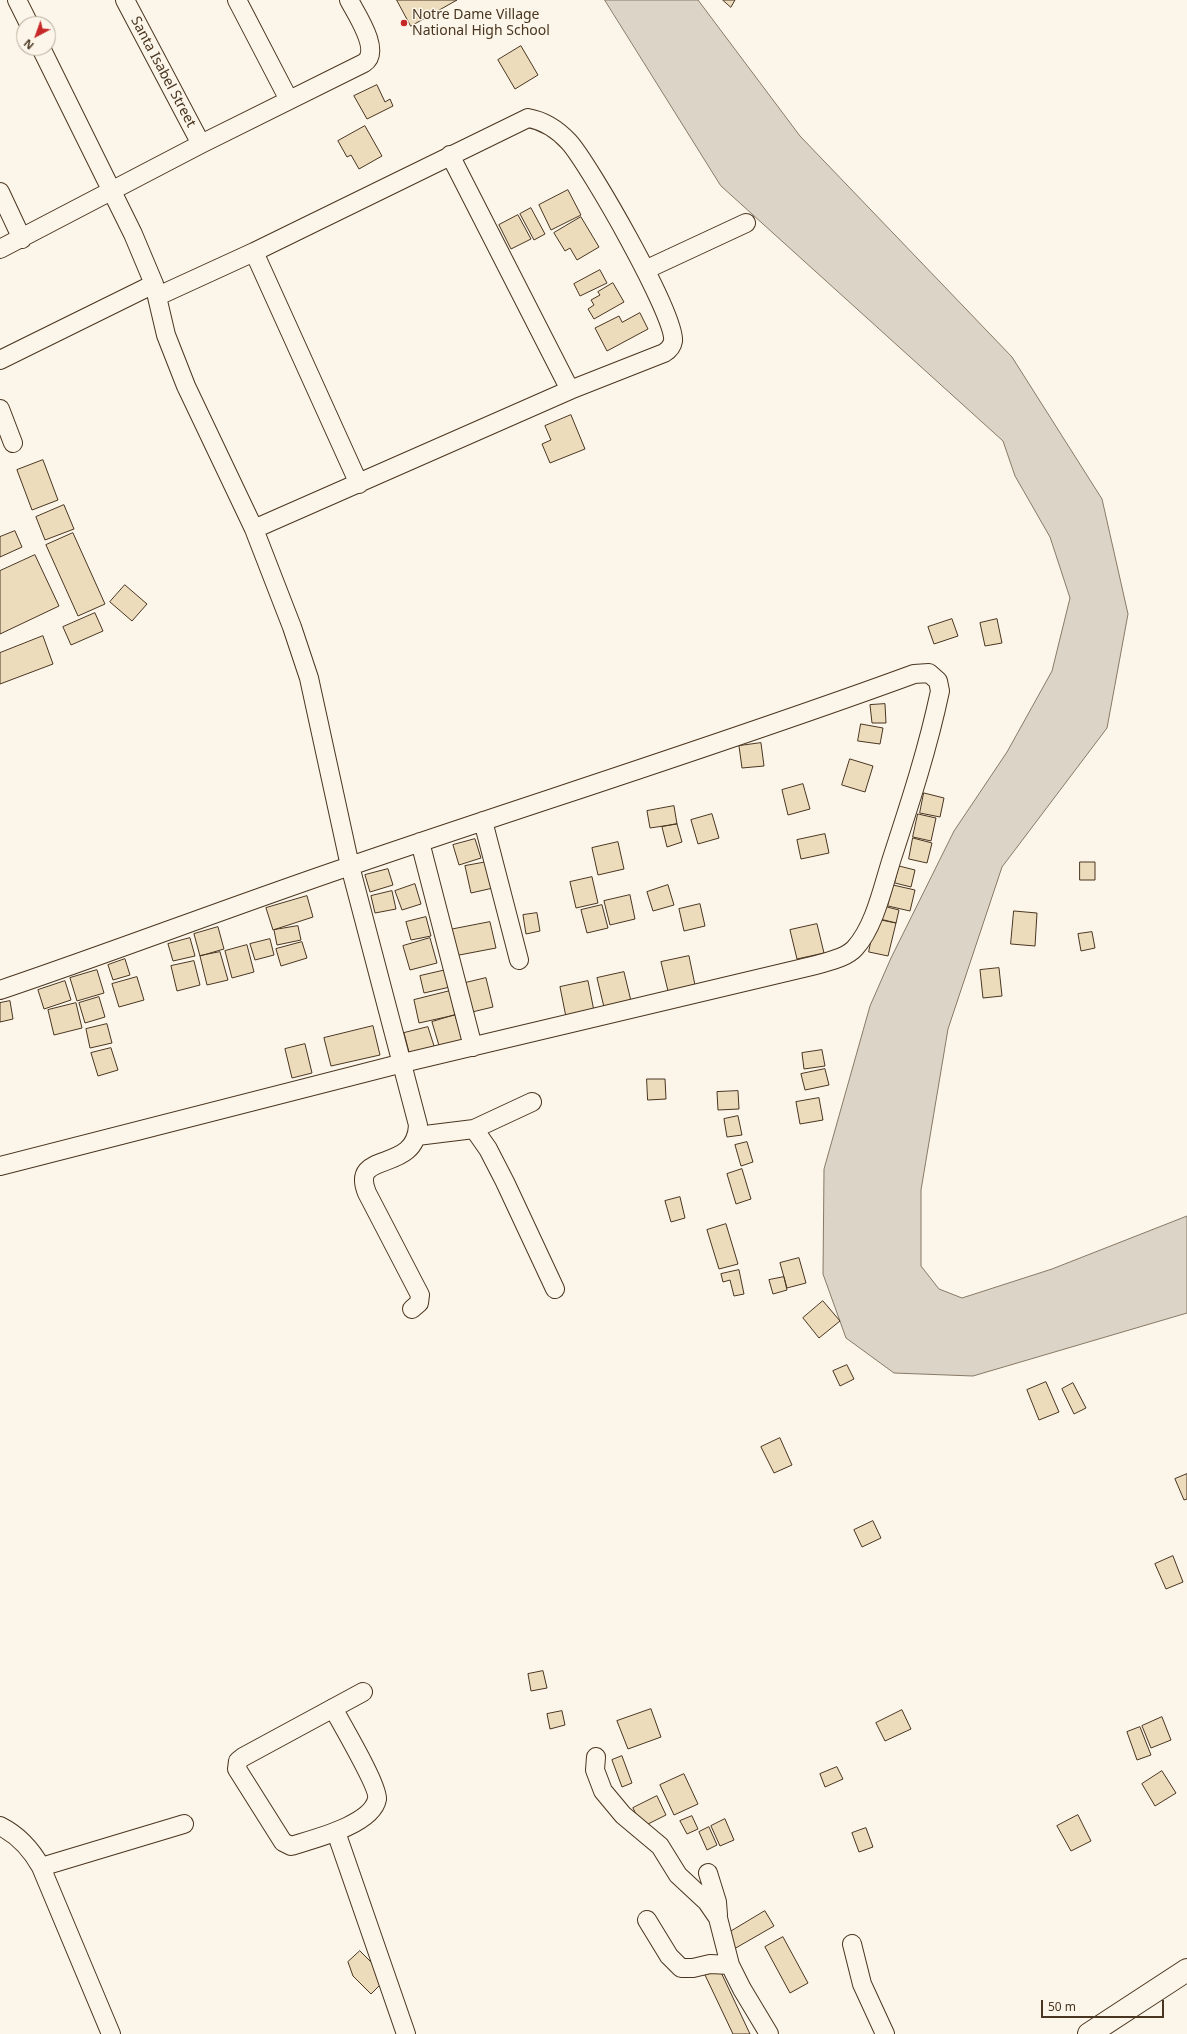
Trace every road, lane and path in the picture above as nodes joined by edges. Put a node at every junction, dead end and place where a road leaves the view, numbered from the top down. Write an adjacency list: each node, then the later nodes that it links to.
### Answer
1 (17, 0): 5 (street)
2 (125, 0): 8 (street, Santa Isabel Street)
3 (237, 0): 7 (street)
4 (349, 0): 7 (street)
5 (25, 16)
6 (45, 56): 10 (street)
7 (289, 100): 8 (street)
8 (201, 144): 10 (street)
9 (450, 155): 15 (street); 16 (street); 19 (street)
10 (112, 190): 13 (street); 17 (street)
11 (0, 192): 13 (street)
12 (746, 223): 16 (street)
13 (22, 239): 14 (street)
14 (0, 249)
15 (254, 252): 17 (street); 22 (street)
16 (645, 270): 19 (street)
17 (156, 290): 18 (street); 23 (street)
18 (0, 360)
19 (570, 390): 22 (street)
20 (0, 410): 21 (street)
21 (13, 443)
22 (359, 484): 23 (street)
23 (254, 529): 26 (street)
24 (484, 821): 25 (street); 27 (street); 29 (street)
25 (420, 842): 26 (street); 29 (street)
26 (350, 866): 28 (street); 30 (street)
27 (519, 960)
28 (0, 990)
29 (473, 1047): 30 (street)
30 (402, 1064): 33 (street); 34 (street)
31 (532, 1102): 32 (street)
32 (474, 1129): 33 (street); 35 (street)
33 (417, 1136): 36 (street)
34 (0, 1166)
35 (555, 1289)
36 (412, 1309)
37 (363, 1692): 38 (street)
38 (333, 1708): 42 (street); 42 (street)
39 (596, 1757): 45 (street)
40 (184, 1824): 43 (street)
41 (0, 1826): 43 (street)
42 (336, 1832): 51 (street)
43 (41, 1867): 50 (street)
44 (708, 1873): 45 (street)
45 (718, 1918): 48 (street)
46 (647, 1920): 48 (street)
47 (852, 1944): 53 (street)
48 (730, 1965): 52 (street)
49 (1187, 1970): 54 (main road)
50 (111, 2034)
51 (406, 2034)
52 (769, 2034)
53 (885, 2034)
54 (1089, 2034)

